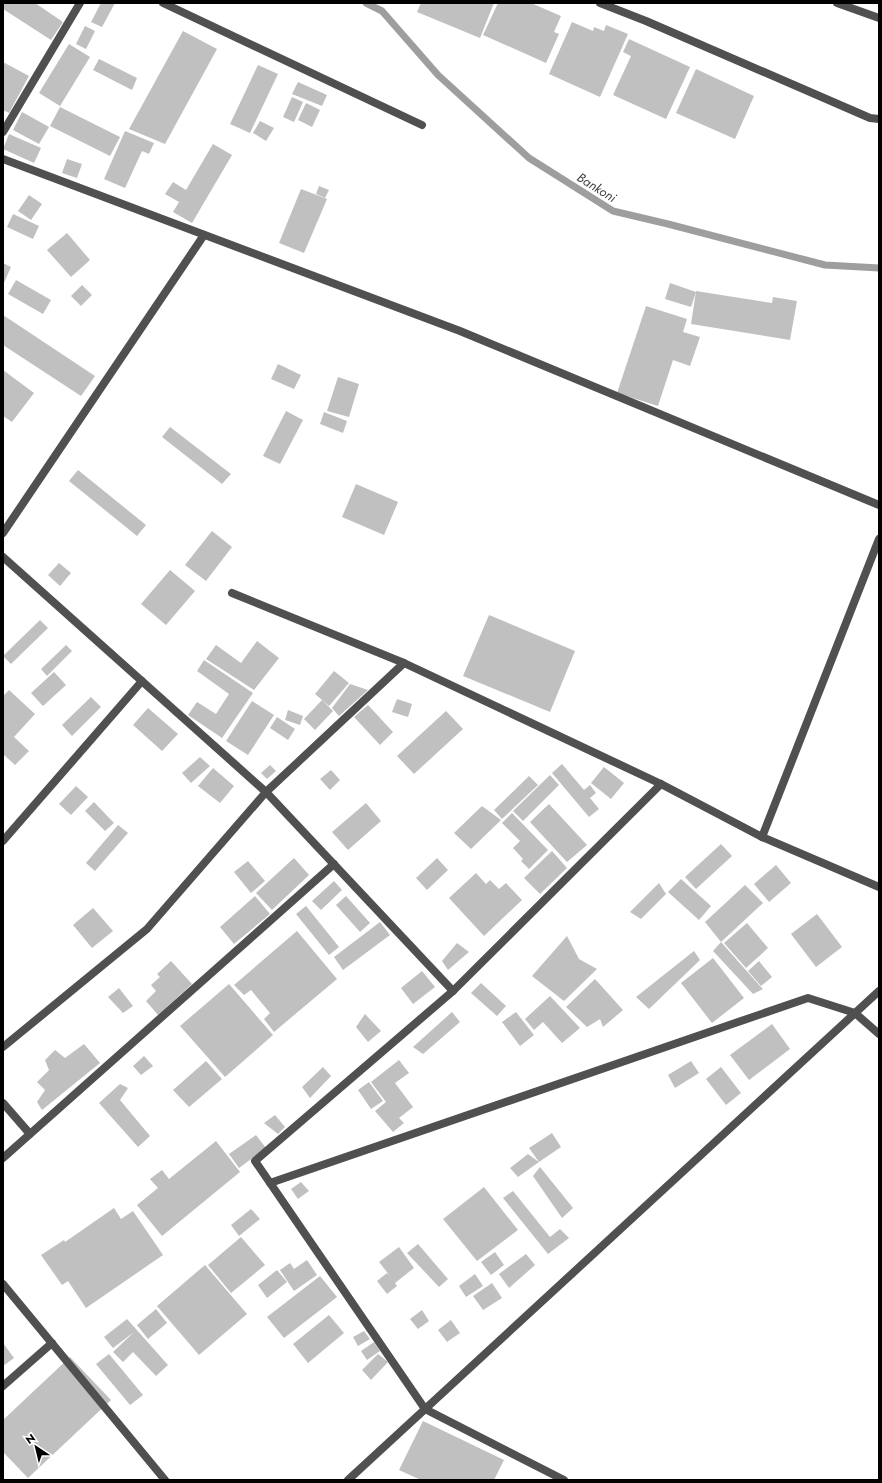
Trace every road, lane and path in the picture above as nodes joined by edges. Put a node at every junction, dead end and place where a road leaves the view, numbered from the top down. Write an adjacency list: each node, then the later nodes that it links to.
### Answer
1 (80, 3): 8 (street)
2 (163, 3): 7 (street)
3 (600, 3): 6 (street)
4 (837, 3): 5 (street)
5 (879, 18)
6 (879, 119)
7 (422, 125)
8 (3, 132)
9 (3, 159): 10 (street)
10 (204, 235): 11 (street); 12 (street)
11 (879, 505)
12 (3, 533)
13 (879, 538): 20 (street)
14 (3, 557): 17 (street)
15 (232, 593): 16 (street)
16 (404, 663): 18 (street); 19 (street)
17 (142, 681): 19 (street); 21 (street)
18 (661, 784): 20 (street); 24 (street)
19 (266, 792): 22 (street); 28 (street)
20 (762, 837): 23 (street)
21 (3, 841)
22 (334, 864): 24 (street); 30 (street)
23 (879, 887)
24 (453, 991): 32 (street)
25 (879, 991): 26 (street)
26 (855, 1014): 27 (street); 32 (street); 36 (street)
27 (879, 1034)
28 (3, 1048)
29 (3, 1103): 30 (street)
30 (30, 1134): 31 (street)
31 (3, 1158)
32 (270, 1183): 36 (street)
33 (3, 1284): 34 (street)
34 (52, 1343): 35 (street); 37 (street)
35 (3, 1386)
36 (425, 1409): 38 (street); 39 (street)
37 (165, 1480)
38 (348, 1480)
39 (564, 1480)

